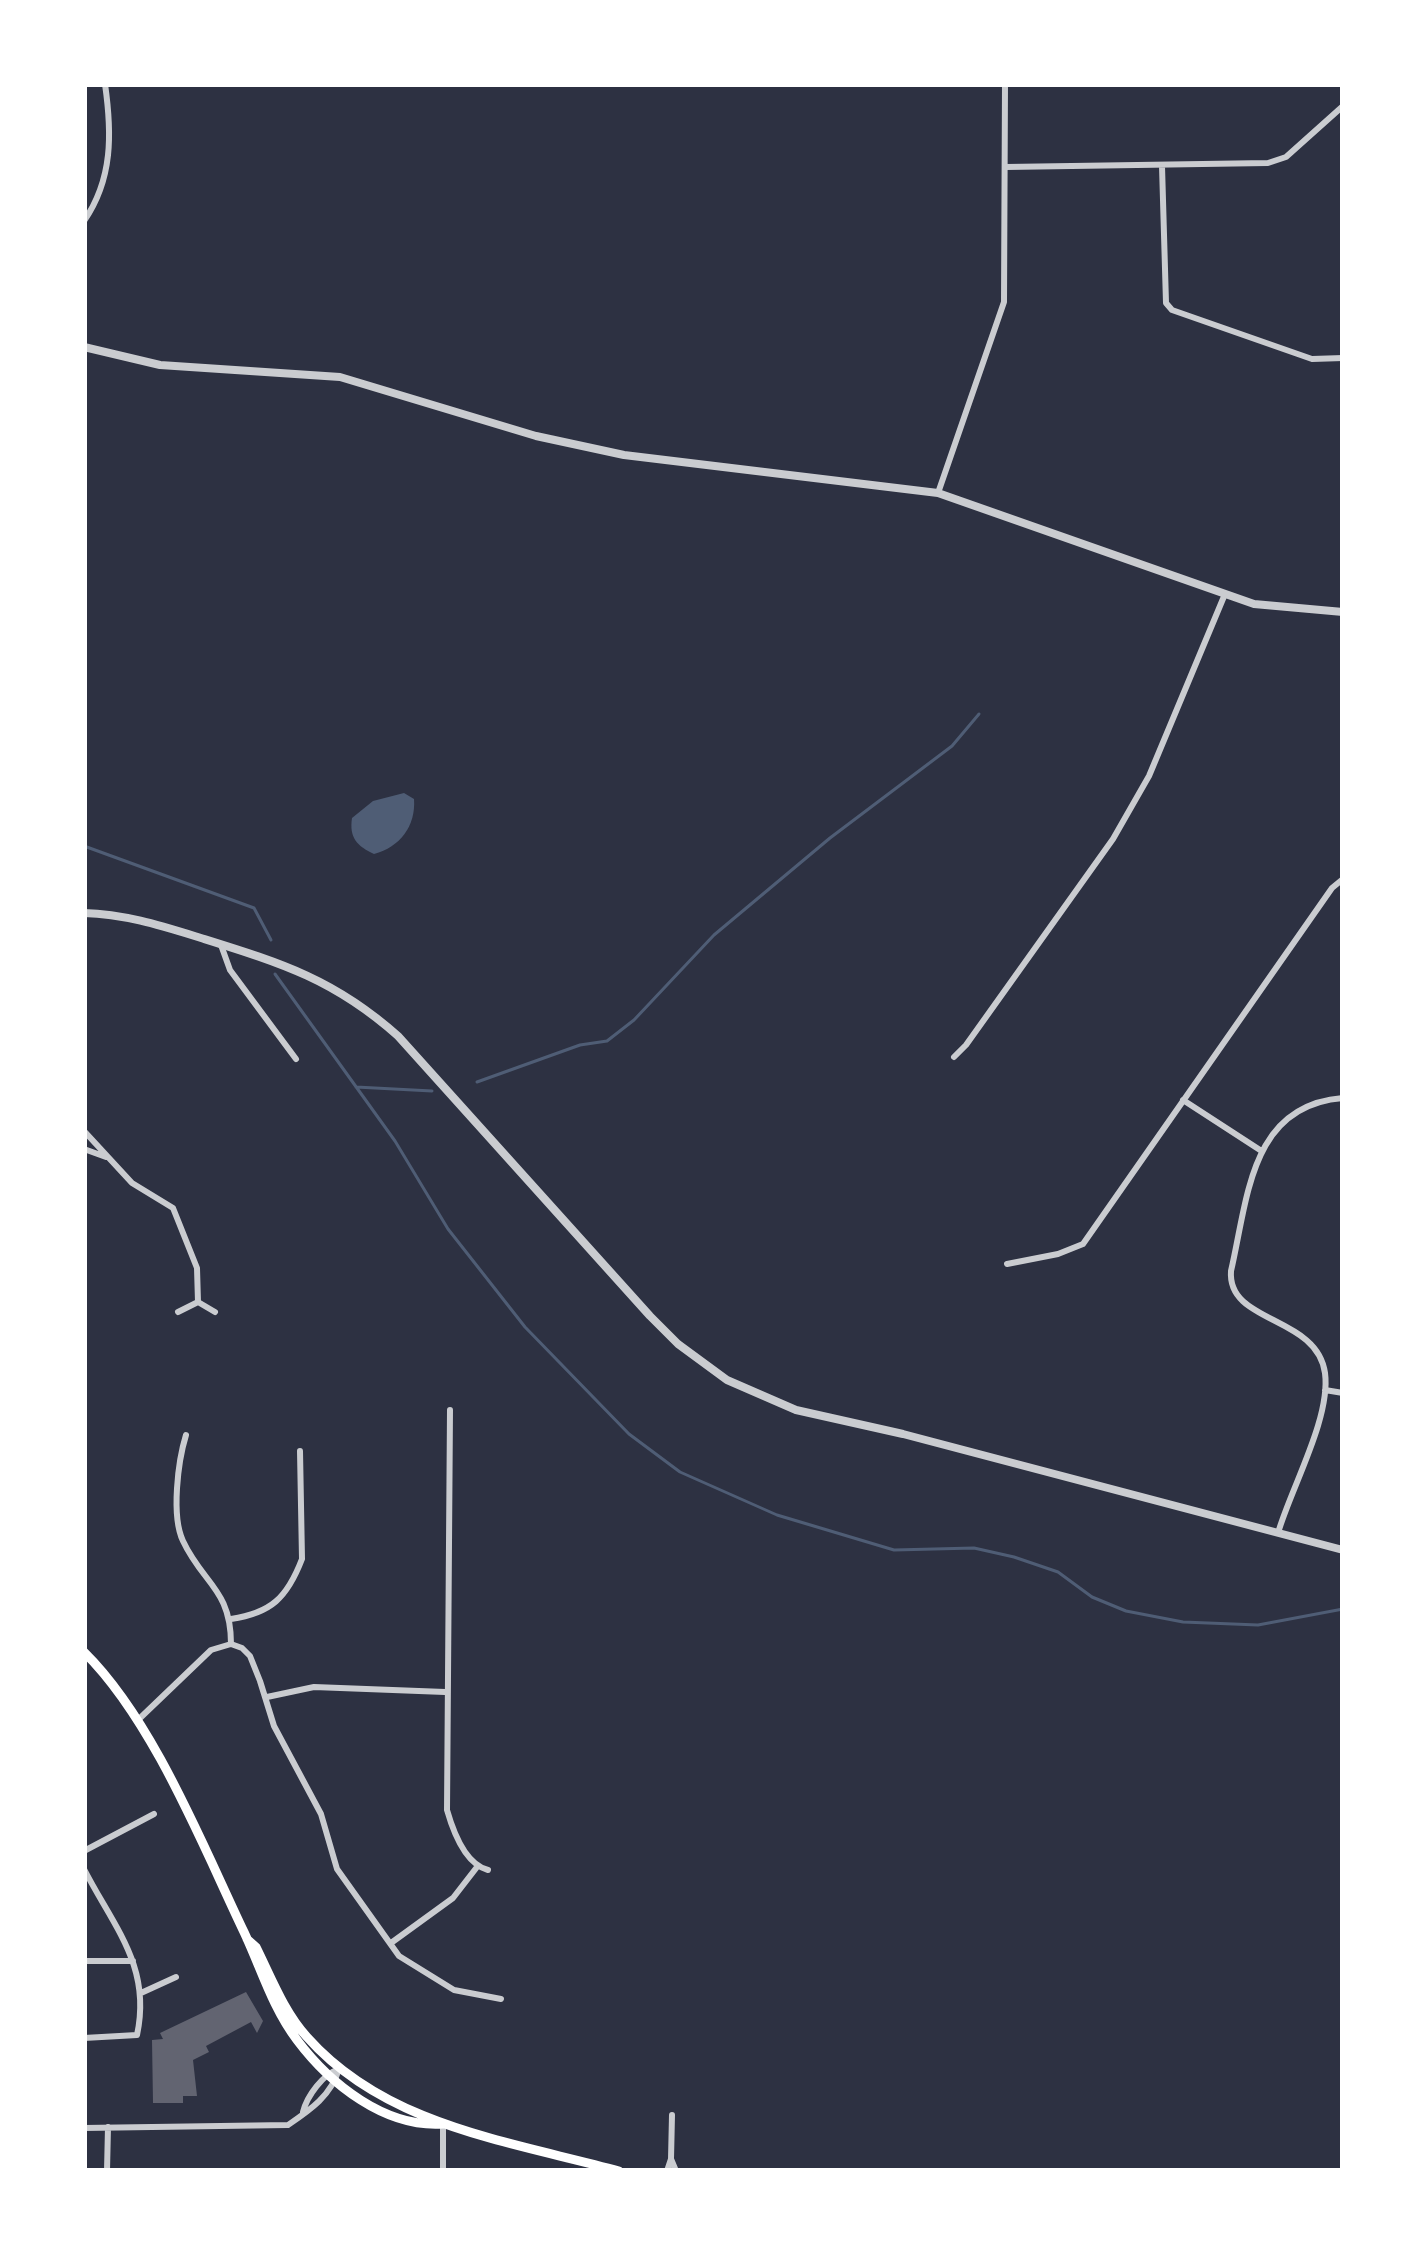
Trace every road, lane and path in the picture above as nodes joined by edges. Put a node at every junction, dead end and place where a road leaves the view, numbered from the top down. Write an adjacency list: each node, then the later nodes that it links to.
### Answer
1 (105, 84): 6 (street)
2 (1005, 84): 5 (street)
3 (1343, 106): 4 (street)
4 (1162, 166): 5 (street); 8 (street)
5 (1006, 167): 9 (street)
6 (84, 221)
7 (84, 347): 9 (street)
8 (1343, 358)
9 (938, 494): 10 (street)
10 (1225, 594): 11 (street); 15 (street)
11 (1343, 612)
12 (1343, 879): 18 (street)
13 (84, 913): 14 (street)
14 (221, 945): 16 (street); 32 (street)
15 (954, 1057)
16 (296, 1059)
17 (1343, 1098): 21 (street)
18 (1183, 1100): 21 (street); 23 (street)
19 (84, 1132): 22 (street)
20 (84, 1149): 22 (street)
21 (1262, 1150): 27 (street)
22 (109, 1158): 24 (street)
23 (1006, 1264)
24 (198, 1302): 25 (street); 26 (street)
25 (178, 1312)
26 (215, 1312)
27 (1325, 1390): 28 (street); 32 (street)
28 (1343, 1393)
29 (450, 1410): 37 (street)
30 (186, 1436): 34 (street)
31 (300, 1450): 34 (street)
32 (1278, 1533): 33 (street)
33 (1343, 1550)
34 (231, 1619): 35 (street)
35 (231, 1644): 38 (street); 39 (street)
36 (84, 1652): 39 (main road)
37 (445, 1692): 38 (street); 42 (street)
38 (267, 1696): 45 (street)
39 (138, 1720): 52 (main road)
40 (154, 1814): 41 (street)
41 (84, 1851)
42 (477, 1867): 44 (street); 45 (street)
43 (84, 1869): 46 (street)
44 (488, 1870)
45 (391, 1943): 50 (street)
46 (133, 1960): 47 (street); 49 (street)
47 (84, 1961)
48 (176, 1977): 49 (street)
49 (141, 1993): 51 (street)
50 (501, 1999)
51 (84, 2038)
52 (334, 2074): 54 (main road); 55 (street)
53 (672, 2115): 57 (street)
54 (443, 2124): 58 (main road); 60 (street)
55 (107, 2127): 56 (street); 59 (street)
56 (84, 2128)
57 (670, 2159): 62 (street); 63 (street)
58 (574, 2165): 61 (main road)
59 (107, 2171)
60 (443, 2171)
61 (619, 2171)
62 (667, 2171)
63 (676, 2171)

